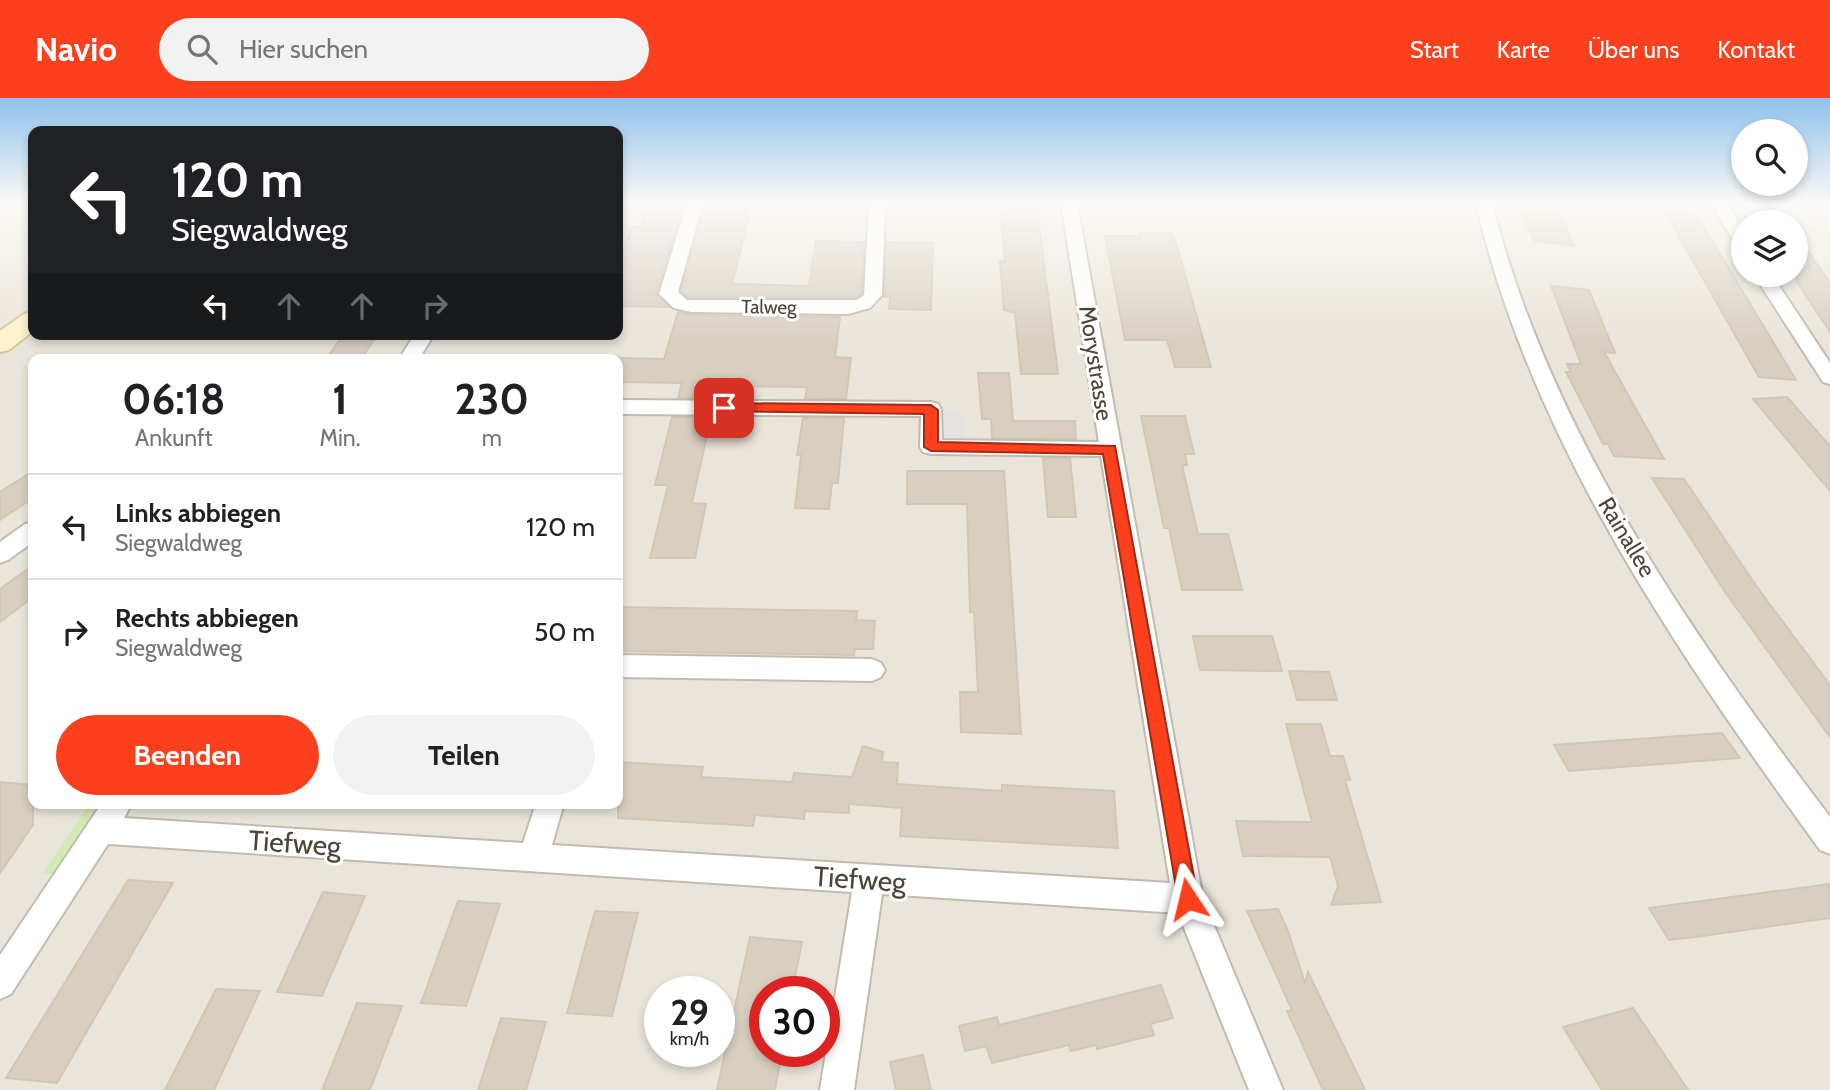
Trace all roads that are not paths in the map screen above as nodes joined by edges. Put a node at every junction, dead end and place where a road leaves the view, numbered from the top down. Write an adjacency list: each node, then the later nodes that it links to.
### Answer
1 (681, 249): 2 (street, Talweg)
2 (875, 249)
3 (1077, 249): 10 (street, Morystrasse)
4 (1495, 249): 18 (street, Rainallee)
5 (1771, 287): 8 (street)
6 (28, 323): 7 (street)
7 (0, 344)
8 (1830, 379)
9 (623, 407): 10 (street)
10 (1110, 449): 21 (street, Morystrasse)
11 (28, 534): 12 (street)
12 (0, 554)
13 (623, 666): 14 (street)
14 (872, 670)
15 (114, 809): 17 (street)
16 (548, 809): 19 (street)
17 (100, 830): 19 (street, Tiefweg); 22 (street)
18 (1830, 840)
19 (533, 858): 20 (street, Tiefweg)
20 (869, 880): 21 (street, Tiefweg); 23 (street)
21 (1188, 899): 24 (street, Morystrasse)
22 (0, 984)
23 (837, 1090)
24 (1266, 1090)

